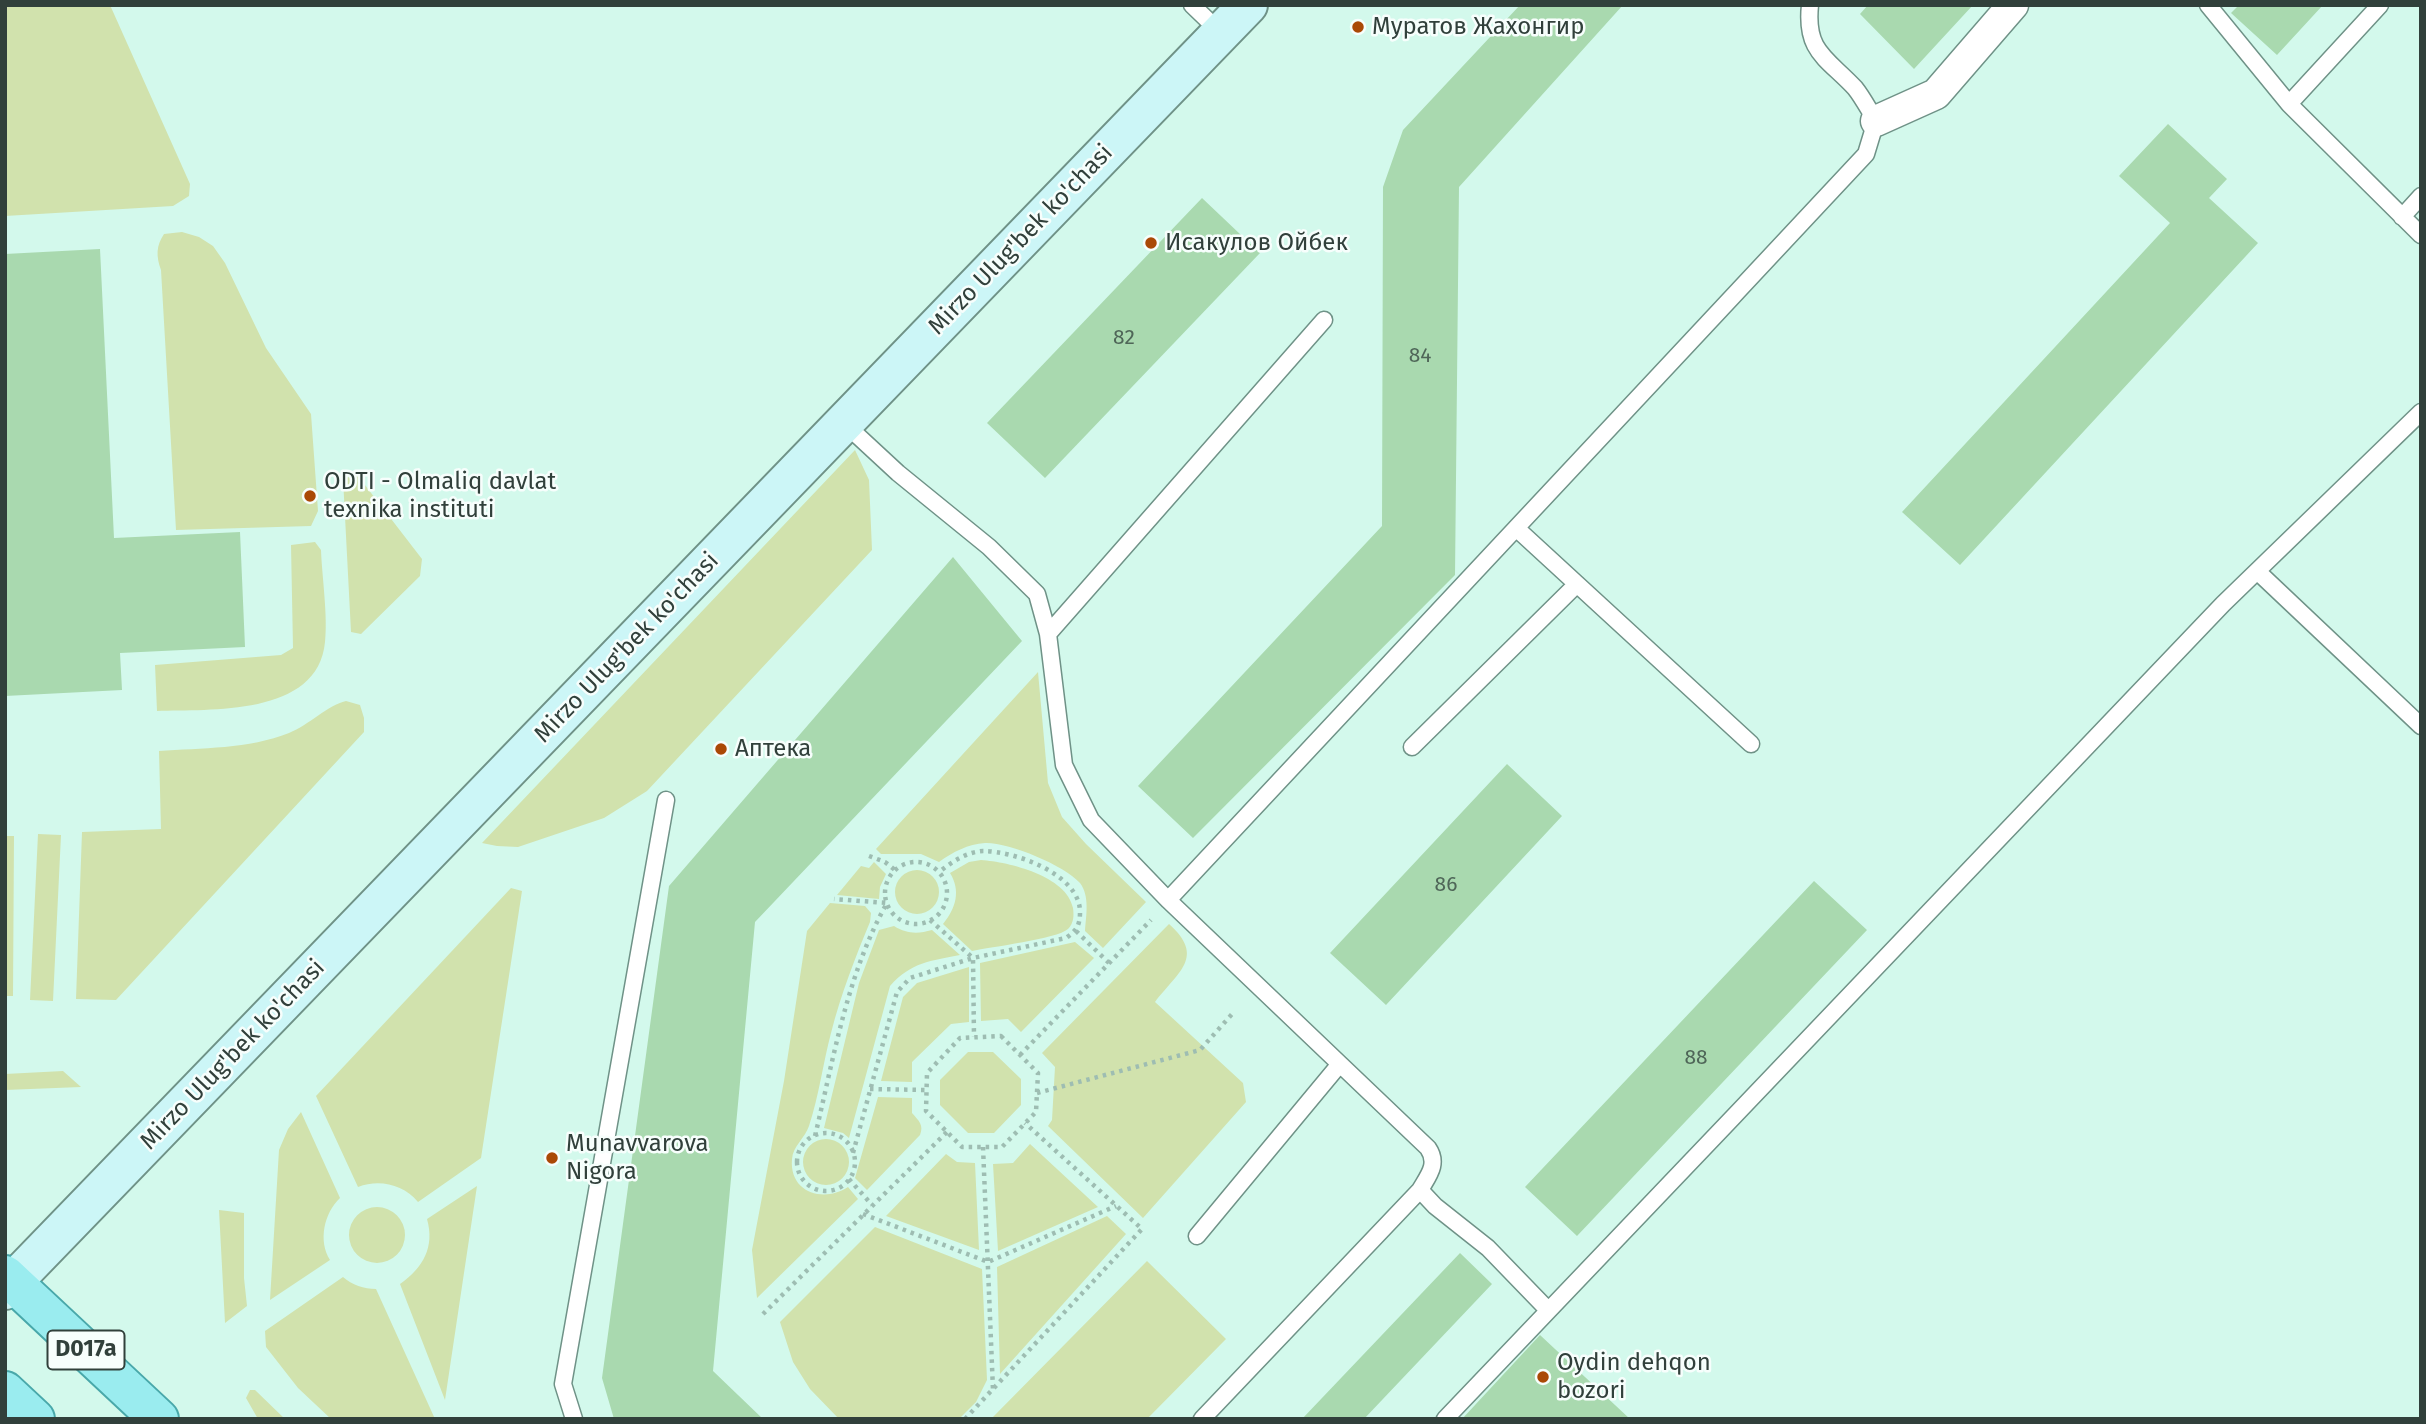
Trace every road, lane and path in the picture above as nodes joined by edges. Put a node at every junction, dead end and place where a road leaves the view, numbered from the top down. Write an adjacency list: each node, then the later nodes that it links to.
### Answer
1 (1192, 5): 7 (lane)
2 (1248, 5): 7 (main road, Mirzo Ulug'bek ko'chasi)
3 (1810, 5): 9 (lane)
4 (2013, 5): 9 (street)
5 (2208, 5): 8 (lane)
6 (2380, 5): 8 (lane)
7 (1221, 33): 15 (main road, Mirzo Ulug'bek ko'chasi)
8 (2289, 104): 11 (lane)
9 (1876, 121): 16 (lane)
10 (2421, 196): 11 (lane)
11 (2402, 217): 12 (lane)
12 (2421, 235)
13 (1324, 320): 19 (lane)
14 (2421, 412): 17 (lane)
15 (844, 423): 19 (lane); 53 (main road, Mirzo Ulug'bek ko'chasi)
16 (1516, 528): 18 (lane); 28 (lane)
17 (2256, 571): 20 (lane); 54 (lane)
18 (1577, 584): 21 (lane); 22 (lane)
19 (1048, 634): 28 (lane)
20 (2421, 726)
21 (1751, 744)
22 (1412, 747)
23 (666, 800): 60 (lane)
24 (869, 856): 25 (path)
25 (895, 870): 26 (path); 29 (path)
26 (939, 872): 30 (path); 31 (path)
27 (834, 899): 29 (path)
28 (1168, 900): 33 (path); 37 (lane)
29 (887, 903): 30 (path); 43 (path)
30 (930, 920): 32 (path)
31 (1076, 931): 32 (path); 33 (path)
32 (973, 958): 35 (path); 38 (path)
33 (1109, 963): 36 (path)
34 (1233, 1013): 40 (path)
35 (974, 1037): 36 (path); 39 (path)
36 (1020, 1055): 40 (path)
37 (1339, 1065): 47 (lane); 51 (lane)
38 (870, 1089): 39 (path); 45 (path)
39 (926, 1090): 42 (path)
40 (1037, 1093): 41 (path)
41 (1025, 1123): 44 (path); 49 (path)
42 (947, 1132): 44 (path); 48 (path)
43 (815, 1136): 45 (path); 46 (path)
44 (983, 1147): 52 (path)
45 (853, 1153): 46 (path)
46 (849, 1179): 48 (path)
47 (1420, 1190): 54 (lane); 62 (lane)
48 (872, 1205): 50 (path)
49 (1116, 1206): 52 (path); 56 (path)
50 (863, 1214): 52 (path); 55 (path)
51 (1197, 1236)
52 (988, 1262): 56 (path)
53 (8, 1282): 59 (main road, D017a)
54 (1548, 1310): 63 (lane)
55 (763, 1314)
56 (993, 1390): 61 (path)
57 (5, 1391): 58 (main road)
58 (35, 1419)
59 (159, 1419)
60 (573, 1419)
61 (965, 1419)
62 (1202, 1419)
63 (1445, 1419)

